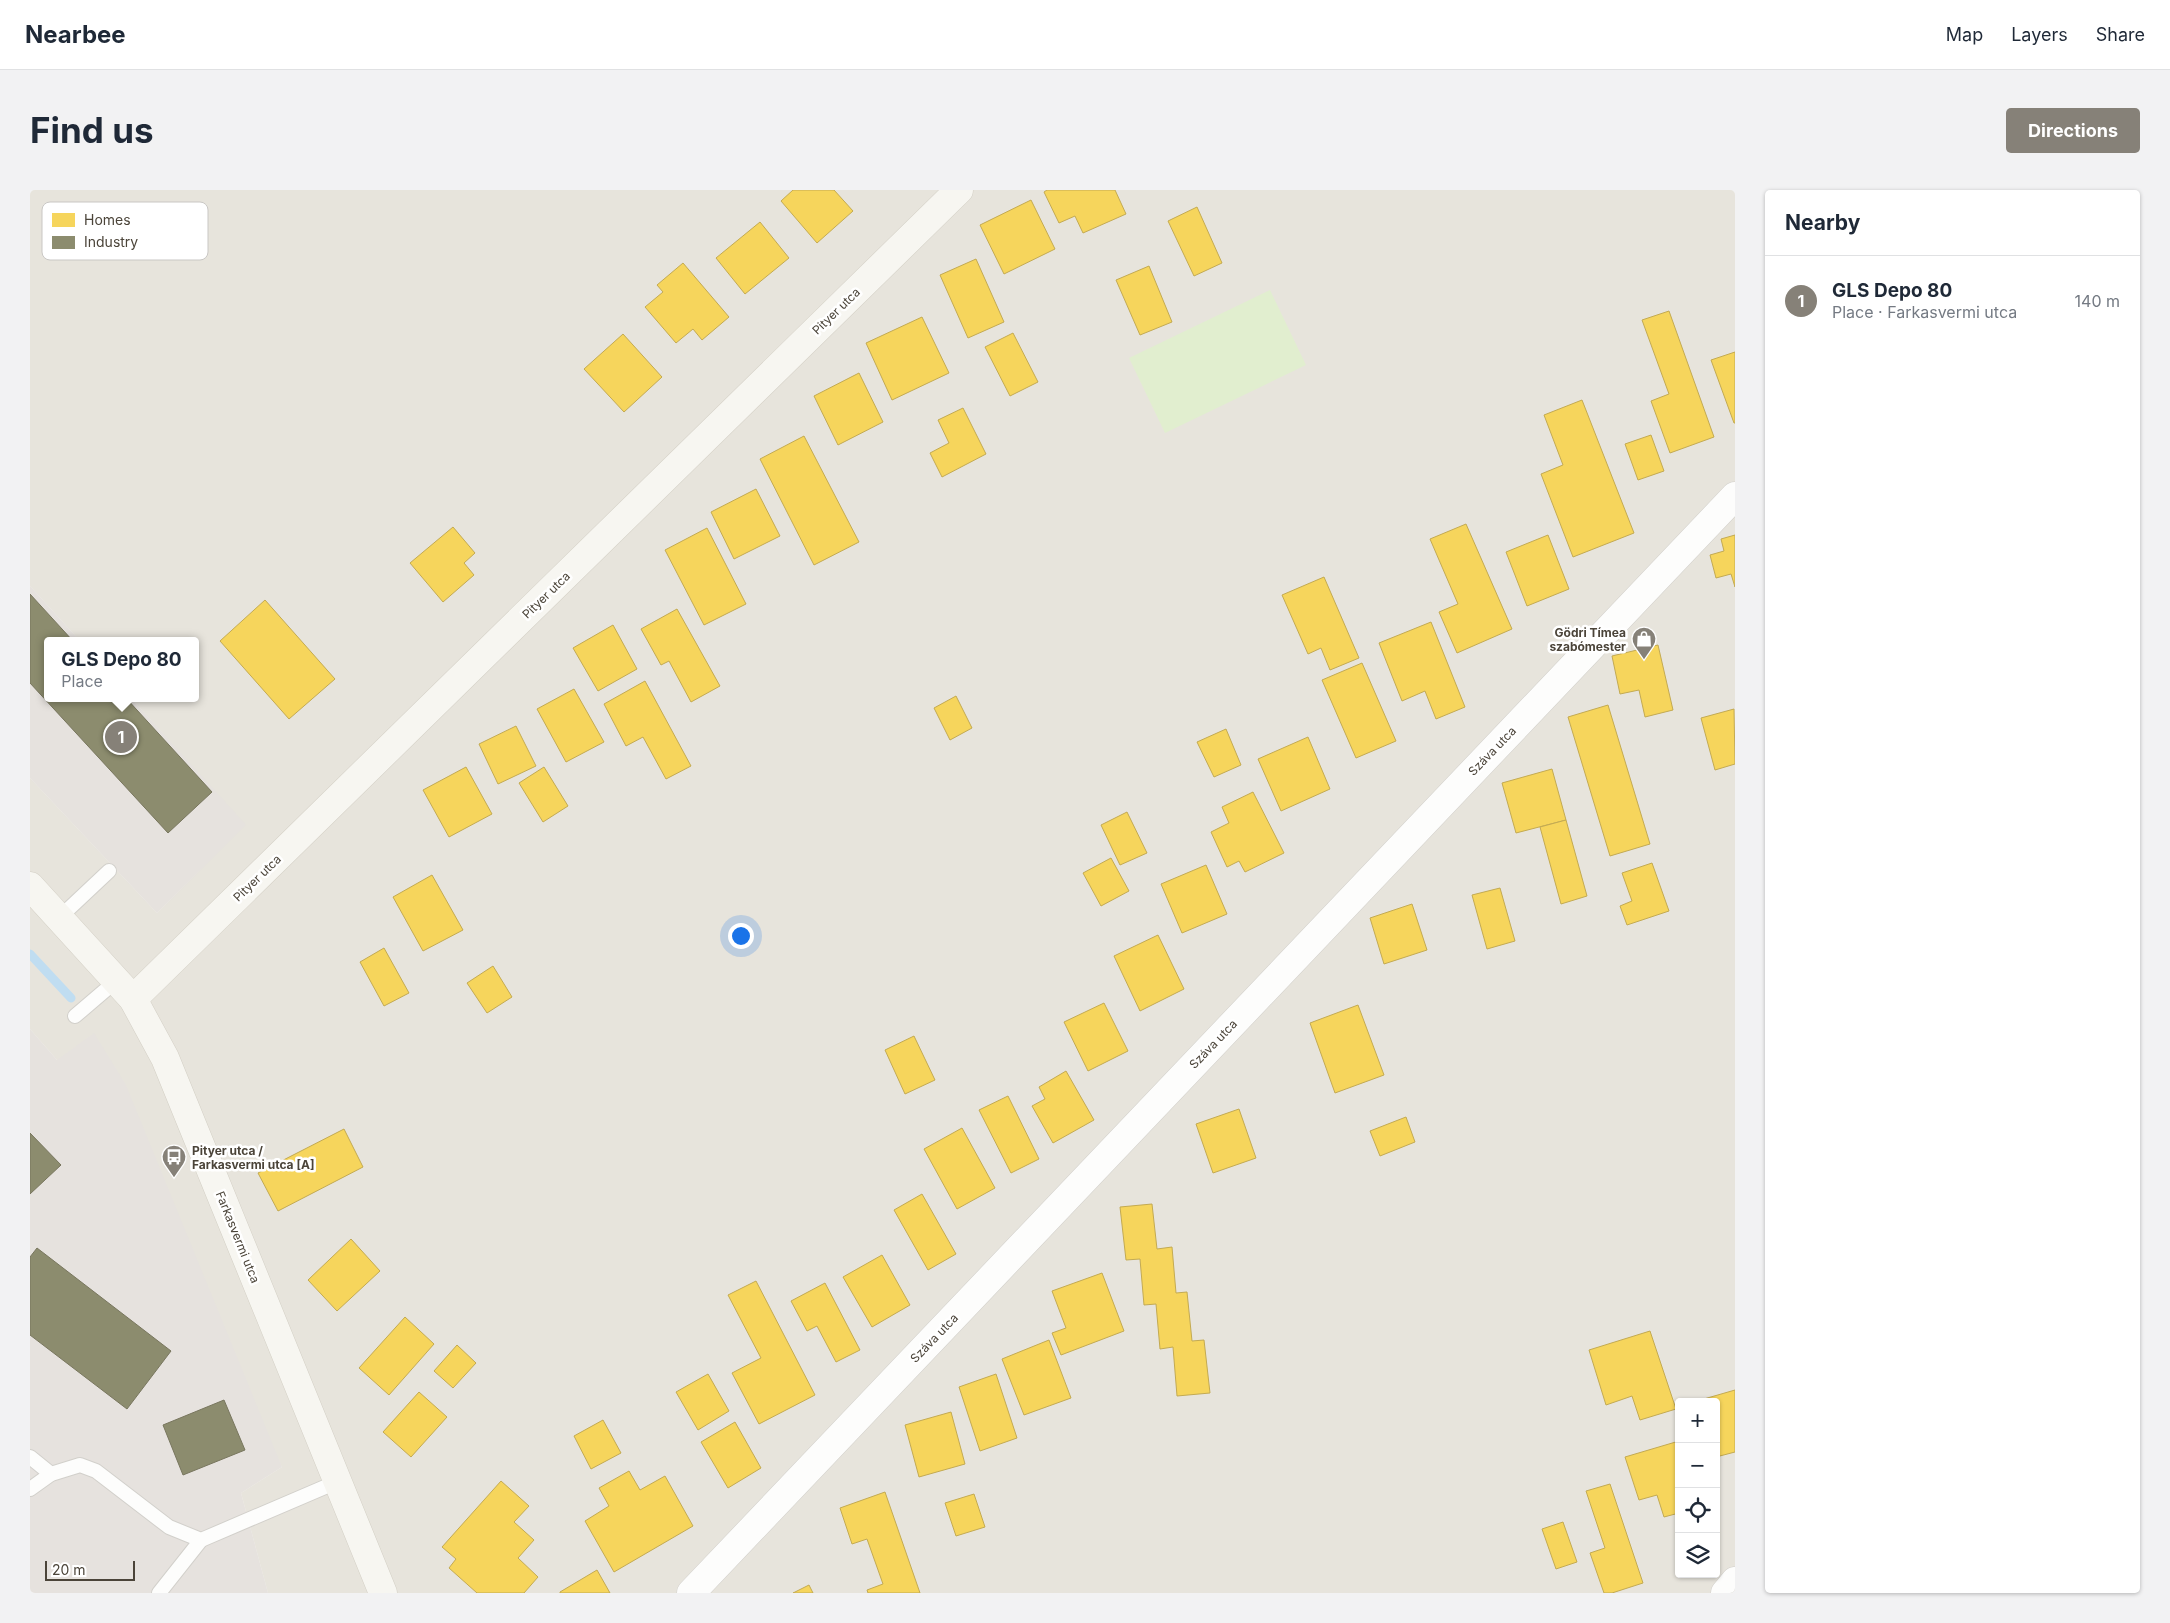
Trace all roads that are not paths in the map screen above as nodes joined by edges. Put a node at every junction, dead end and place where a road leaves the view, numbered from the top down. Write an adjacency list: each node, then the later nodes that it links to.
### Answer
1 (959, 190): 6 (street, Pityer utca)
2 (1735, 496): 16 (street, Száva utca)
3 (109, 871): 5 (lane)
4 (30, 886): 5 (street, Farkasvermi utca)
5 (59, 918): 6 (street, Farkasvermi utca)
6 (125, 990): 7 (lane); 10 (street, Farkasvermi utca)
7 (75, 1016)
8 (30, 1457): 9 (lane)
9 (51, 1474): 11 (lane); 12 (lane)
10 (338, 1481): 12 (lane); 15 (street, Farkasvermi utca)
11 (30, 1489)
12 (201, 1540): 14 (lane)
13 (1735, 1581): 17 (street)
14 (159, 1593)
15 (383, 1593)
16 (691, 1593)
17 (1725, 1593)

